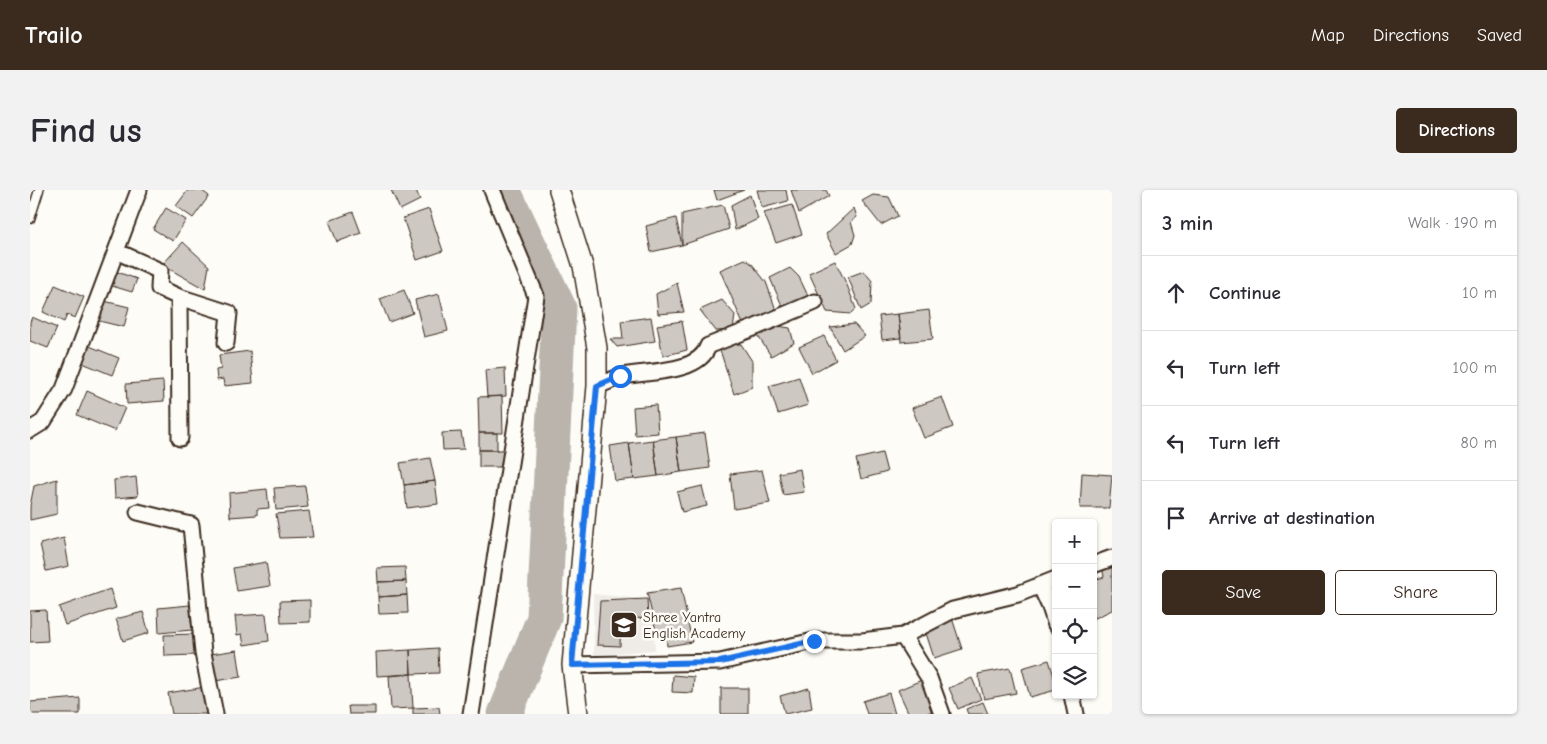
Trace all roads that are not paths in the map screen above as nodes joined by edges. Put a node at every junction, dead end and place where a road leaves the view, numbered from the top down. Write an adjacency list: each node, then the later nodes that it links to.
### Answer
1 (39, 190): 5 (lane)
2 (139, 190): 6 (street)
3 (492, 190): 23 (street)
4 (559, 190): 10 (street)
5 (30, 219)
6 (116, 251): 7 (street); 11 (street)
7 (179, 297): 9 (street); 12 (street)
8 (815, 302): 10 (street)
9 (226, 343)
10 (597, 386): 20 (street)
11 (30, 430)
12 (180, 438)
13 (138, 512): 22 (street)
14 (1112, 558): 15 (street)
15 (1096, 564)
16 (1052, 580): 17 (street)
17 (1040, 585): 18 (street); 19 (street)
18 (1052, 615)
19 (903, 636): 20 (street); 25 (street)
20 (572, 665): 24 (street)
21 (1073, 699): 26 (street)
22 (215, 714)
23 (471, 714)
24 (578, 714)
25 (942, 714)
26 (1076, 714)

